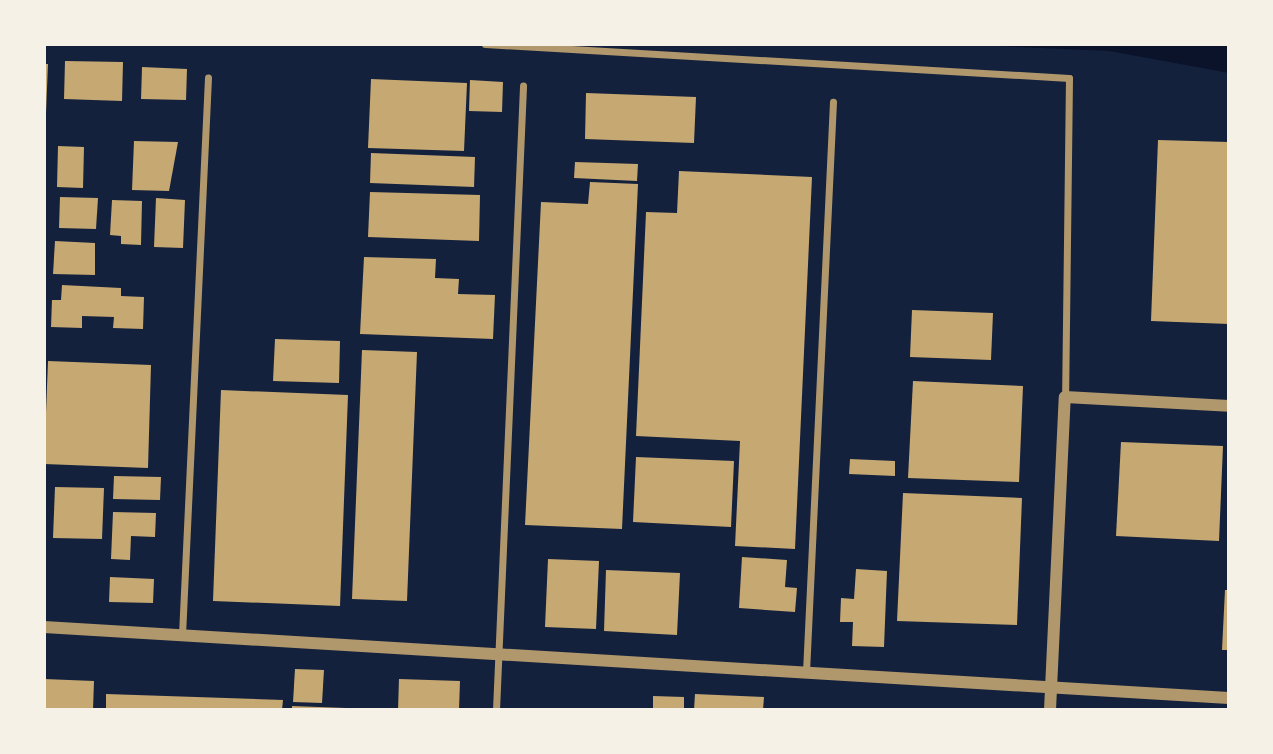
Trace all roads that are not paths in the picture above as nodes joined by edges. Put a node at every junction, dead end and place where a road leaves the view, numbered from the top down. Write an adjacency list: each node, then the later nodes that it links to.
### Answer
1 (485, 44): 5 (street)
2 (208, 78): 8 (street)
3 (523, 86): 9 (street)
4 (833, 102): 10 (street)
5 (1065, 397): 6 (street); 11 (street)
6 (1229, 406)
7 (44, 627): 8 (street)
8 (182, 635): 9 (street)
9 (498, 654): 10 (street); 13 (street)
10 (806, 673): 11 (street)
11 (1051, 689): 12 (street); 14 (street)
12 (1229, 698)
13 (496, 710)
14 (1050, 710)

